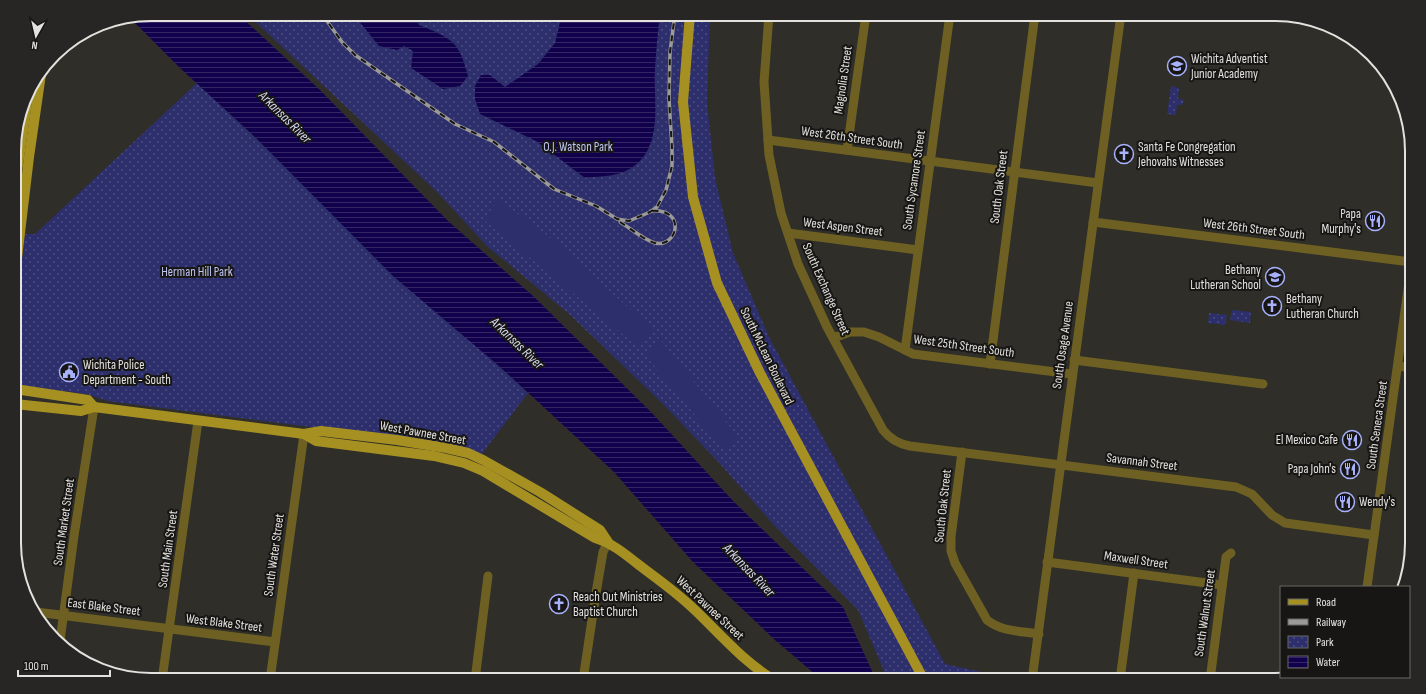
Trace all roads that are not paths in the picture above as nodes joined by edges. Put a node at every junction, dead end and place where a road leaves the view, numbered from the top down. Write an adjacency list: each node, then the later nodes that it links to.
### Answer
1 (689, 21): 56 (main road, South McLean Boulevard)
2 (768, 21): 9 (street, South Exchange Street)
3 (865, 21): 11 (street, Magnolia Street)
4 (949, 21): 12 (street, South Sycamore Street)
5 (1034, 21): 13 (street, South Oak Street)
6 (1120, 21): 14 (street, South Osage Avenue)
7 (40, 84): 16 (main road)
8 (26, 115): 10 (main road)
9 (768, 140): 11 (street, West 26th Street South); 17 (street, South Exchange Street)
10 (21, 147)
11 (847, 150): 12 (street, West 26th Street South)
12 (930, 161): 13 (street, West 26th Street South); 18 (street, South Sycamore Street)
13 (1014, 172): 14 (street, West 26th Street South); 24 (street, South Oak Street)
14 (1098, 183): 15 (street, South Osage Avenue)
15 (1093, 222): 19 (street, West 26th Street South); 23 (street, South Osage Avenue)
16 (21, 224)
17 (788, 233): 18 (street, West Aspen Street); 21 (street, South Exchange Street)
18 (918, 250): 22 (street, South Sycamore Street)
19 (1405, 261)
20 (1405, 320): 25 (street, South Seneca Street)
21 (833, 338): 22 (street, West 25th Street South); 34 (street, South Exchange Street)
22 (904, 350): 24 (street, West 25th Street South)
23 (1074, 360): 27 (street, South Osage Avenue); 28 (street)
24 (990, 364): 27 (street, West 25th Street South)
25 (1398, 366): 26 (street); 37 (street, South Seneca Street)
26 (1405, 367)
27 (1072, 374): 36 (street, South Osage Avenue)
28 (1263, 384)
29 (21, 390): 31 (main road)
30 (21, 405): 31 (main road)
31 (94, 407): 32 (main road, West Pawnee Street); 46 (street, South Market Street)
32 (198, 421): 33 (main road, West Pawnee Street); 47 (street, South Main Street)
33 (304, 434): 38 (main road, West Pawnee Street); 50 (street, South Water Street)
34 (895, 441): 35 (street, Savannah Street)
35 (962, 452): 36 (street, Savannah Street); 48 (street, South Oak Street)
36 (1061, 465): 37 (street, Savannah Street); 40 (street, South Osage Avenue)
37 (1374, 535): 44 (street, South Seneca Street)
38 (608, 542): 54 (street); 55 (main road, West Pawnee Street)
39 (1231, 553): 43 (street, South Walnut Street)
40 (1046, 562): 41 (street, Maxwell Street); 48 (street, South Osage Avenue)
41 (1134, 573): 43 (street, Maxwell Street); 58 (street)
42 (488, 576): 53 (street)
43 (1222, 585): 59 (street, South Walnut Street)
44 (1367, 586)
45 (41, 613): 46 (street, East Blake Street)
46 (63, 615): 47 (street, East Blake Street); 49 (street, South Market Street)
47 (169, 629): 50 (street, West Blake Street); 51 (street, South Main Street)
48 (1039, 634): 57 (street, South Osage Avenue)
49 (60, 636)
50 (275, 642): 52 (street, South Water Street)
51 (163, 673)
52 (271, 673)
53 (476, 673)
54 (584, 673)
55 (764, 673)
56 (920, 673)
57 (1033, 673)
58 (1121, 673)
59 (1211, 673)

